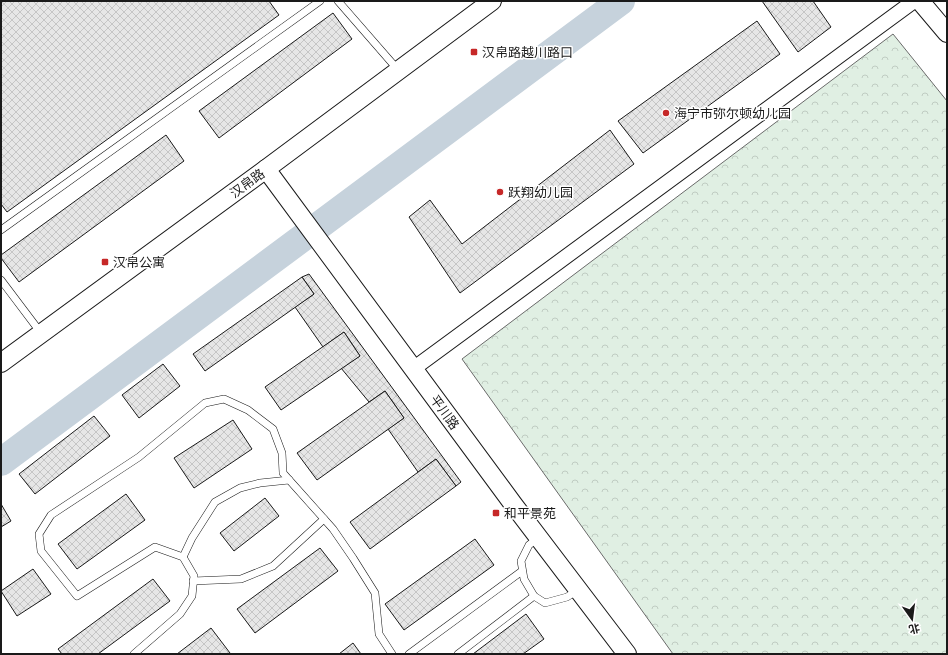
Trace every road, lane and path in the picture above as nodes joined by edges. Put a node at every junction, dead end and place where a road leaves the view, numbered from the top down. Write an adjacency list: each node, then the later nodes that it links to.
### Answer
1 (320, 1): 9 (lane)
2 (338, 1): 7 (lane)
3 (492, 1): 7 (street, 汉帛路)
4 (914, 1): 13 (street)
5 (920, 1): 6 (street)
6 (947, 33)
7 (399, 71): 8 (street, 汉帛路)
8 (266, 169): 11 (street, 汉帛路); 13 (street, 平川路)
9 (1, 230)
10 (1, 280): 11 (lane)
11 (41, 334): 12 (street, 汉帛路)
12 (1, 363)
13 (413, 369): 16 (street, 平川路)
14 (289, 480): 15 (lane); 17 (lane); 17 (lane)
15 (324, 519): 19 (lane); 23 (lane)
16 (538, 538): 18 (lane); 20 (street, 平川路)
17 (183, 557): 19 (lane)
18 (522, 570): 21 (lane); 24 (lane)
19 (193, 581): 22 (lane)
20 (578, 590): 21 (lane); 26 (street, 平川路)
21 (534, 596): 25 (lane)
22 (134, 654)
23 (392, 654)
24 (409, 654)
25 (458, 654)
26 (626, 654)

